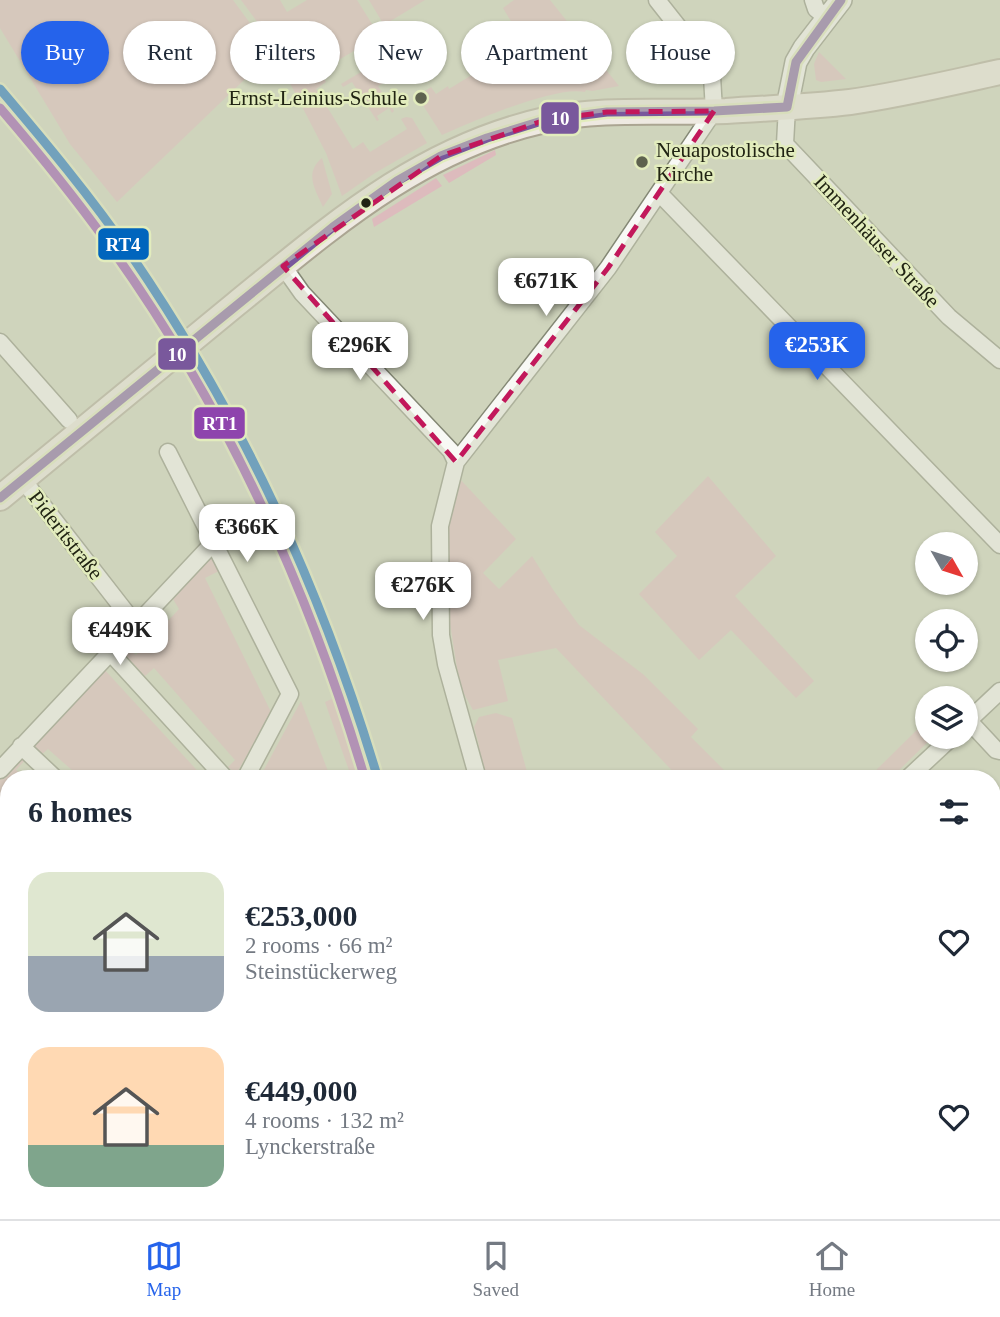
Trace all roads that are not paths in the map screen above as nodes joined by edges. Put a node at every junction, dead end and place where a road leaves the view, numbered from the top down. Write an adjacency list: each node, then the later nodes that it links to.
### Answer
1 (657, 0): 7 (street)
2 (813, 0): 4 (street)
3 (841, 0): 4 (street)
4 (827, 18): 6 (street)
5 (1000, 72): 6 (main road)
6 (787, 107): 7 (main road); 11 (street, Immenhäuser Straße)
7 (714, 111): 8 (street); 9 (main road)
8 (660, 194): 14 (street); 18 (street)
9 (283, 266): 14 (street); 15 (main road)
10 (0, 342): 12 (street)
11 (1000, 359)
12 (69, 421)
13 (168, 452): 17 (street)
14 (456, 462): 31 (street)
15 (23, 480): 16 (main road); 19 (street, Pideritstraße)
16 (0, 498)
17 (215, 541): 19 (street); 30 (street)
18 (1000, 545)
19 (135, 624): 20 (street)
20 (109, 651): 24 (street); 29 (street)
21 (1000, 691): 22 (street)
22 (978, 712)
23 (978, 733): 26 (street)
24 (21, 746): 27 (street); 28 (street)
25 (939, 749): 32 (street)
26 (1000, 751)
27 (0, 770)
28 (46, 770)
29 (218, 770)
30 (250, 770)
31 (475, 770)
32 (917, 770)

